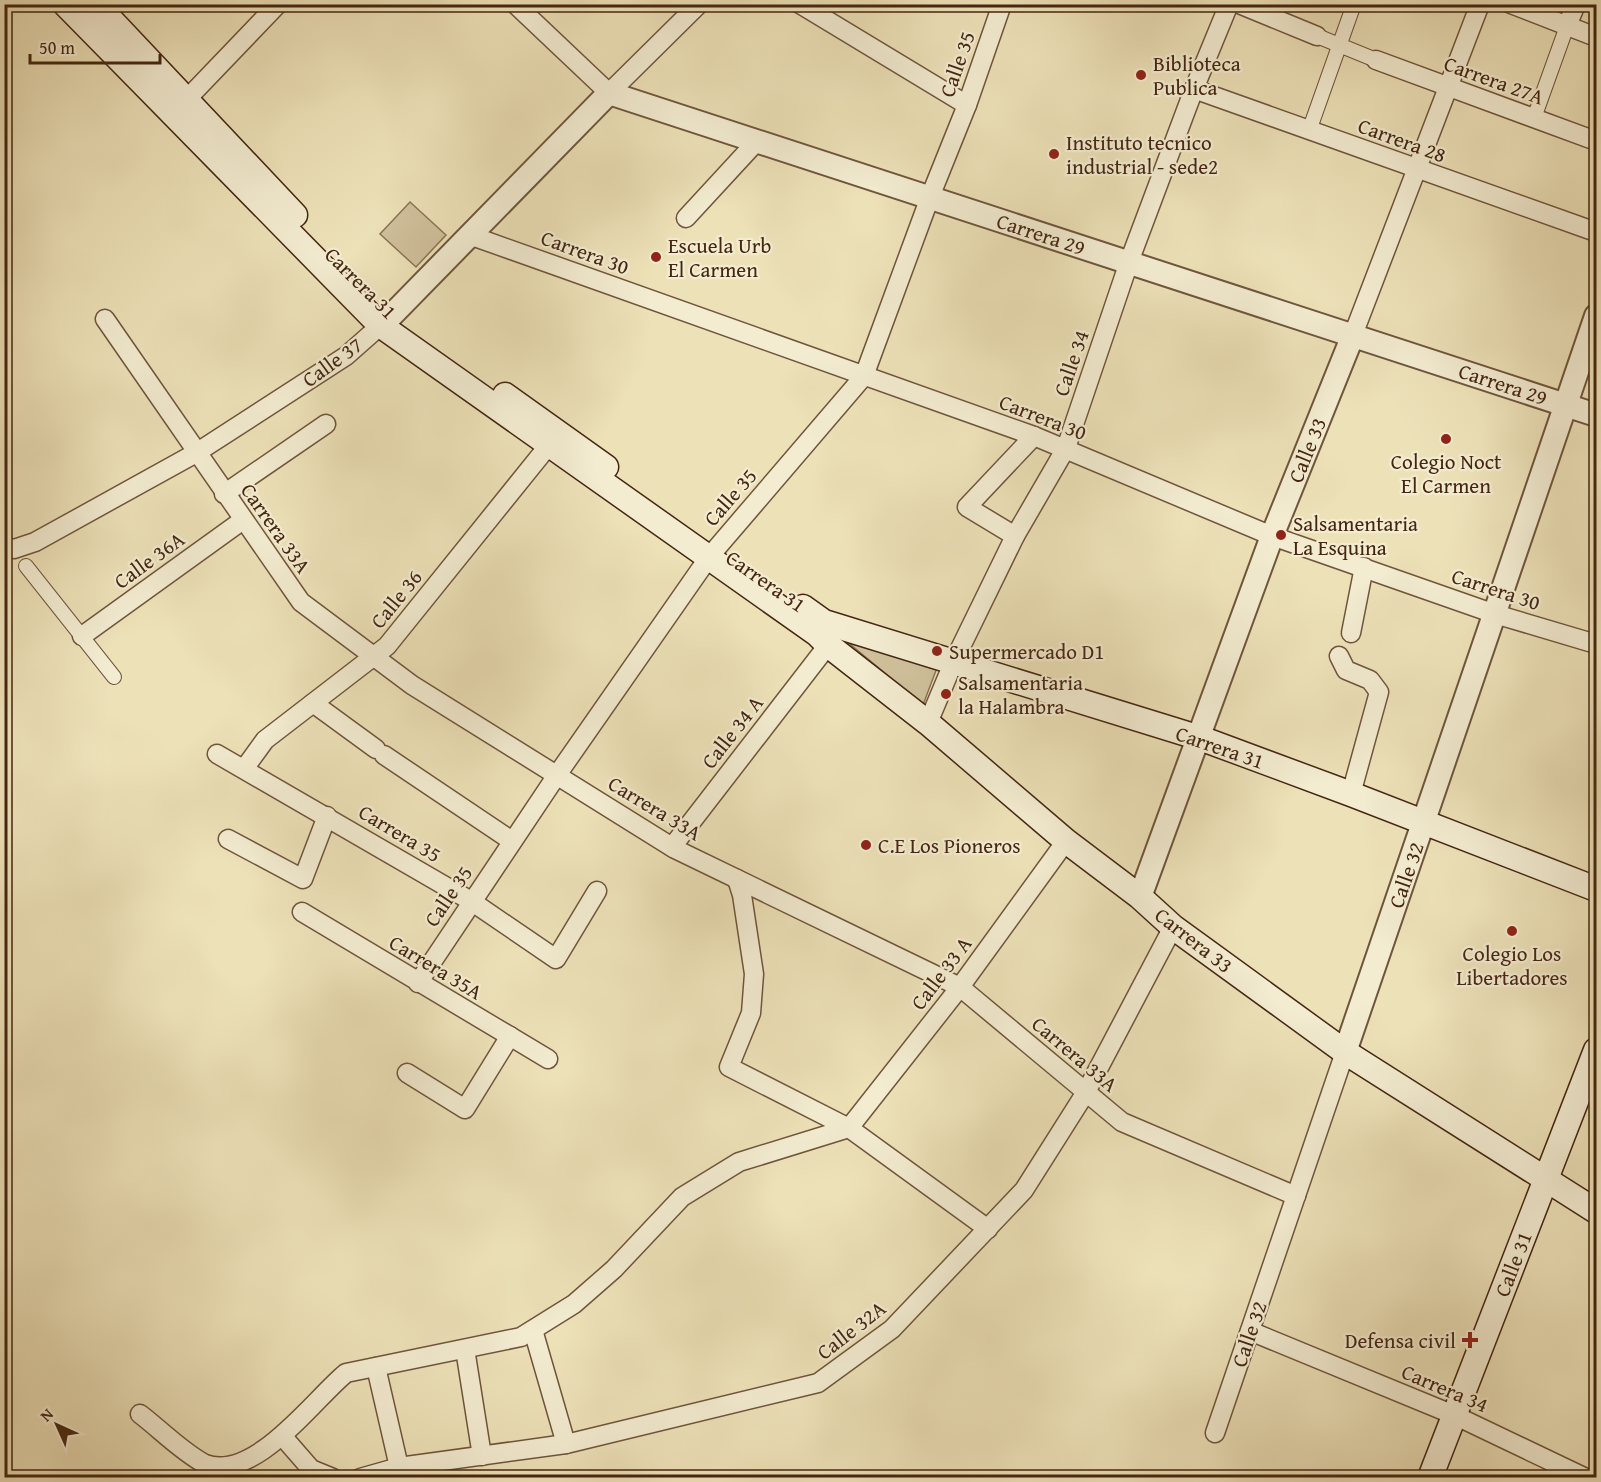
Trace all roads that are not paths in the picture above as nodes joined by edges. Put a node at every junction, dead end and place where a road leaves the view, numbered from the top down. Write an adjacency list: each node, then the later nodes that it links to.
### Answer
1 (65, 4): 36 (main road, Carrera 31)
2 (96, 4): 22 (main road, Carrera 31)
3 (278, 4): 22 (street)
4 (515, 4): 21 (street, Carrera 29)
5 (699, 4): 21 (street, Calle 37)
6 (800, 4): 23 (street)
7 (1229, 4): 20 (street, Calle 34)
8 (1239, 4): 15 (street)
9 (1354, 4): 17 (street)
10 (1480, 4): 19 (street, Calle 33)
11 (1511, 4): 14 (street)
12 (1576, 4): 14 (street)
13 (1000, 5): 23 (street, Calle 35)
14 (1567, 26): 16 (street); 24 (street)
15 (1317, 36): 17 (street)
16 (1596, 37)
17 (1340, 45): 18 (street); 25 (street)
18 (1376, 60): 19 (street, Carrera 27A)
19 (1446, 88): 24 (street, Carrera 27A); 28 (street, Calle 33)
20 (1194, 89): 25 (street, Carrera 28); 33 (street, Calle 34)
21 (609, 93): 26 (street, Carrera 29); 32 (street, Calle 37)
22 (186, 100): 36 (main road, Carrera 31)
23 (967, 105): 29 (street, Calle 35)
24 (1534, 118): 27 (street, Carrera 27A)
25 (1309, 131): 28 (street, Carrera 28)
26 (757, 141): 29 (street, Carrera 29); 30 (street)
27 (1596, 141)
28 (1418, 170): 31 (street, Carrera 28); 37 (street, Calle 33)
29 (930, 197): 33 (street, Carrera 29); 38 (street, Calle 35)
30 (686, 219)
31 (1596, 232)
32 (472, 236): 36 (street, Calle 37); 38 (street, Carrera 30)
33 (1129, 262): 37 (street, Carrera 29); 44 (street, Calle 34)
34 (1596, 316): 39 (street, Calle 32)
35 (105, 319): 45 (street, Carrera 33A)
36 (385, 321): 43 (main road, Carrera 31); 45 (street, Calle 37)
37 (1353, 335): 39 (street, Carrera 29); 49 (street, Calle 33)
38 (864, 376): 42 (street, Carrera 30); 51 (street, Calle 35)
39 (1566, 405): 40 (street, Carrera 29); 54 (street, Calle 32)
40 (1596, 415)
41 (326, 424): 46 (street)
42 (1034, 436): 44 (street, Carrera 30); 48 (street)
43 (553, 439): 51 (main road, Carrera 31); 59 (street, Calle 36)
44 (1066, 448): 48 (street, Calle 34); 49 (street, Carrera 30)
45 (196, 453): 46 (street, Carrera 33A); 50 (street, Calle 37)
46 (224, 494): 47 (street, Carrera 33A)
47 (243, 520): 56 (street, Calle 36A); 59 (street, Carrera 33A)
48 (1015, 536): 61 (street, Calle 34)
49 (1272, 536): 53 (street, Carrera 30); 65 (street, Calle 33)
50 (9, 547)
51 (713, 552): 57 (main road, Carrera 31); 61 (main road, Carrera 31); 68 (street, Calle 35)
52 (26, 566): 56 (street)
53 (1364, 567): 54 (street, Carrera 30); 55 (street)
54 (1495, 614): 58 (street, Carrera 30); 71 (street, Calle 32)
55 (1351, 633)
56 (82, 636): 62 (street)
57 (823, 639): 64 (main road, Carrera 33); 75 (street, Calle 34 A)
58 (1596, 644)
59 (374, 657): 63 (street, Calle 36); 68 (street, Carrera 33A)
60 (1339, 657): 69 (street)
61 (954, 661): 64 (street, Calle 34); 65 (main road, Carrera 31)
62 (114, 677)
63 (313, 703): 67 (street, Calle 36); 73 (street)
64 (928, 723): 74 (main road, Carrera 33)
65 (1200, 738): 69 (main road, Carrera 31); 79 (street, Calle 33)
66 (217, 754): 67 (street, Carrera 35)
67 (244, 769): 70 (street, Carrera 35)
68 (557, 775): 73 (street, Calle 35); 75 (street, Carrera 33A)
69 (1351, 794): 71 (main road, Carrera 31)
70 (327, 816): 72 (street); 80 (street, Carrera 35)
71 (1424, 822): 77 (main road, Carrera 31); 87 (street, Calle 32)
72 (228, 839)
73 (512, 841): 80 (street, Calle 35)
74 (1066, 841): 79 (main road, Carrera 33); 84 (street, Calle 33 A)
75 (672, 847): 76 (street, Carrera 33A)
76 (737, 879): 84 (street, Carrera 33A); 91 (street)
77 (1596, 889)
78 (597, 891): 80 (street, Carrera 35)
79 (1140, 897): 82 (main road, Carrera 33)
80 (471, 901): 83 (street, Calle 35)
81 (302, 912): 83 (street, Carrera 35A)
82 (1173, 927): 87 (main road, Carrera 33); 90 (street, Calle 32A)
83 (418, 983): 85 (street, Carrera 35A)
84 (960, 987): 90 (street, Carrera 33A); 91 (street, Calle 33 A)
85 (510, 1036): 88 (street, Carrera 35A); 89 (street)
86 (1596, 1050): 92 (main road, Calle 31)
87 (1345, 1052): 92 (main road, Carrera 33); 93 (street, Calle 32)
88 (548, 1059)
89 (406, 1072)
90 (1086, 1092): 93 (street, Carrera 33A); 95 (street, Calle 32A)
91 (849, 1128): 95 (street); 96 (street)
92 (1546, 1180): 94 (main road, Carrera 33); 101 (main road, Calle 31)
93 (1296, 1196): 97 (street, Calle 32)
94 (1596, 1210)
95 (987, 1229): 104 (street, Calle 32A)
96 (533, 1330): 98 (street); 104 (street)
97 (1250, 1331): 101 (street, Carrera 34); 102 (street, Calle 32)
98 (465, 1349): 99 (street); 105 (street)
99 (376, 1367): 103 (street); 106 (street)
100 (140, 1413): 103 (street)
101 (1454, 1415): 109 (main road, Calle 31); 110 (street, Carrera 34)
102 (1215, 1433)
103 (284, 1438): 107 (street)
104 (566, 1444): 105 (street, Calle 32A)
105 (482, 1456): 106 (street, Calle 32A)
106 (399, 1467): 108 (street, Calle 32A)
107 (333, 1478)
108 (360, 1478)
109 (1430, 1478)
110 (1586, 1478)

